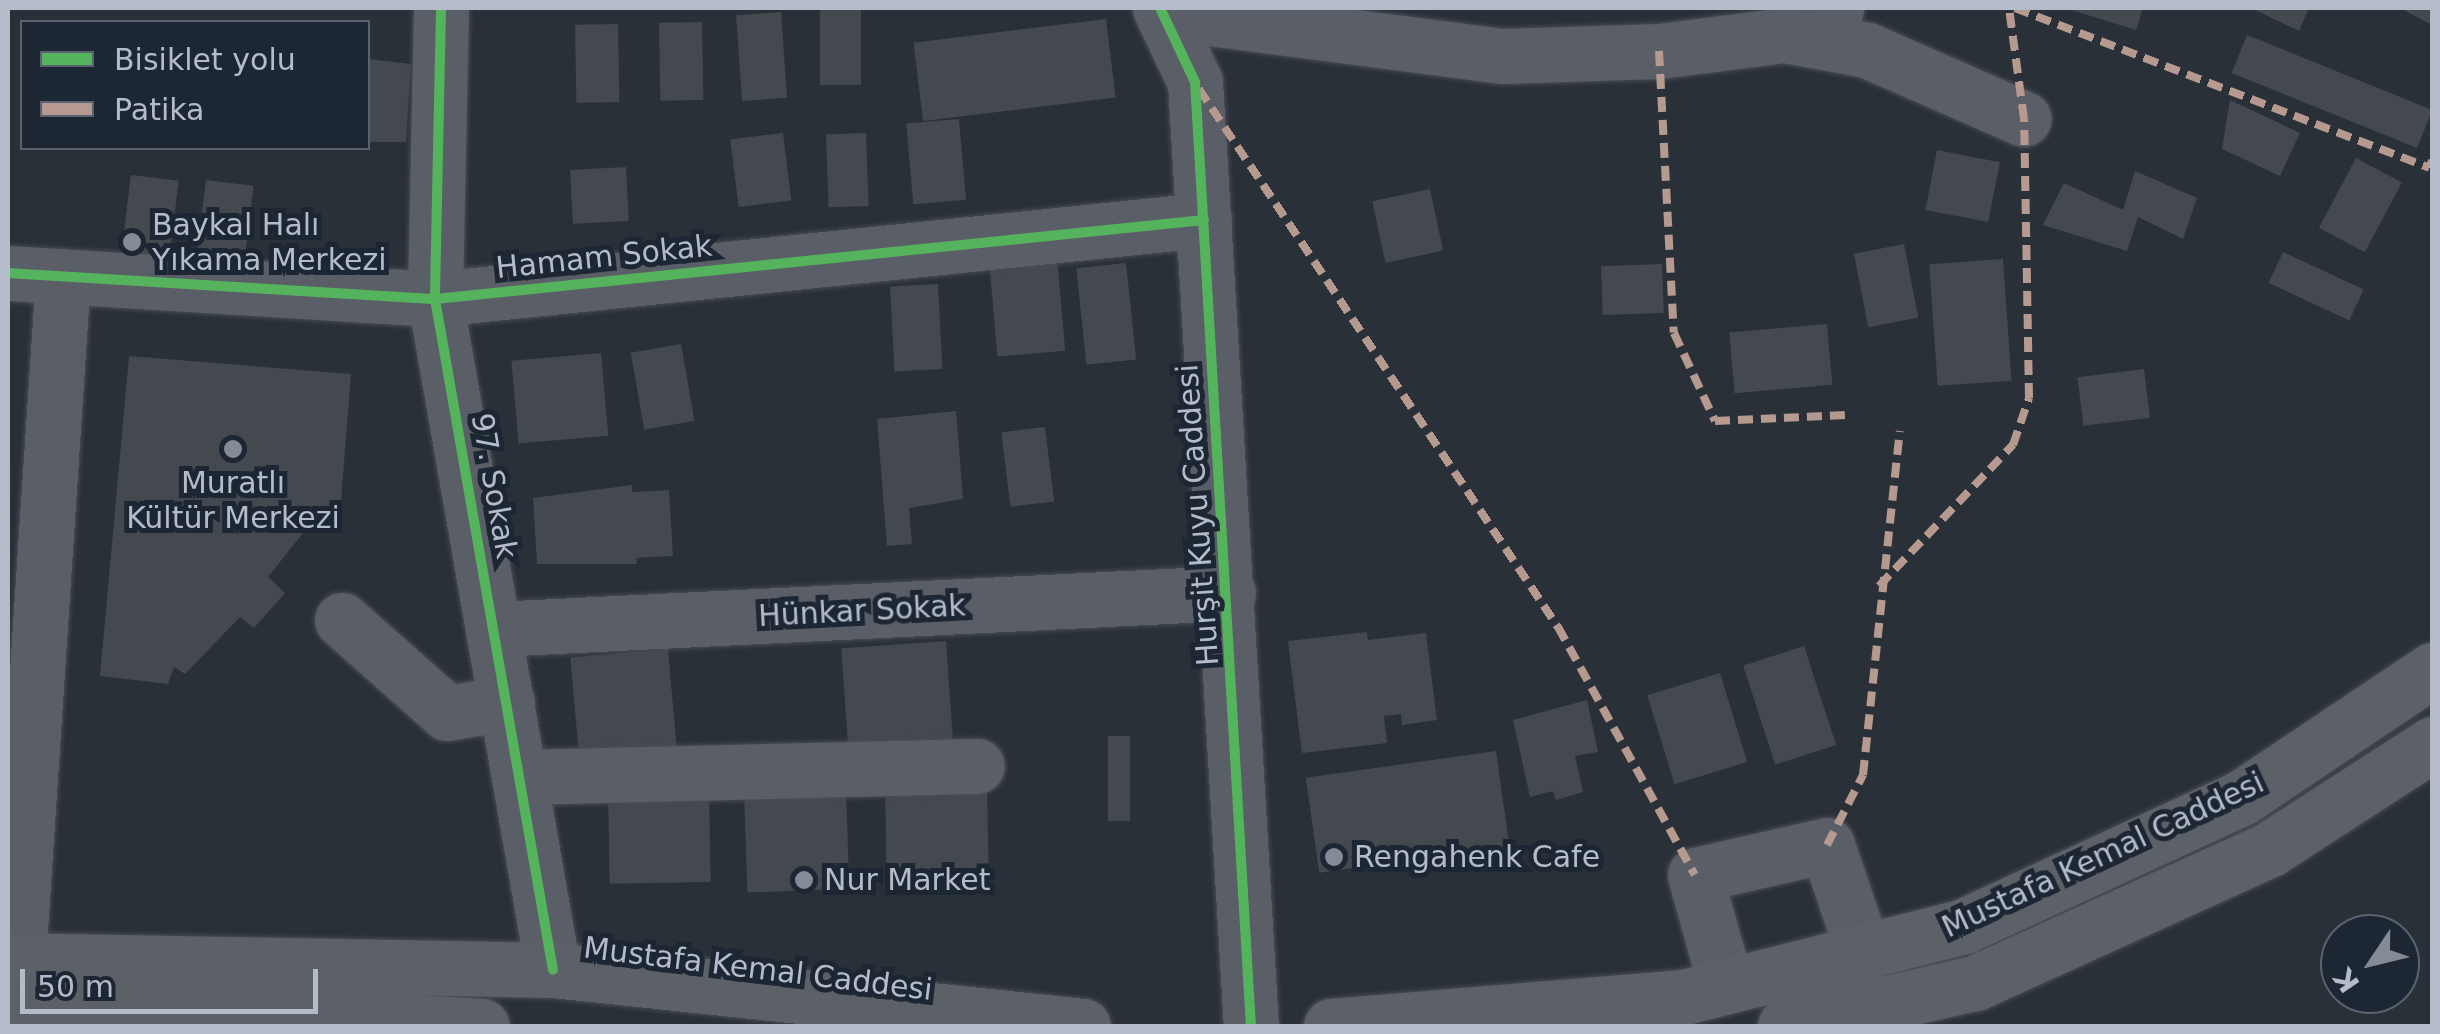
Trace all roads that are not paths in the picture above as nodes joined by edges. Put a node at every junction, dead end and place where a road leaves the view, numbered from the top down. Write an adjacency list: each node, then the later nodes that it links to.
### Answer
1 (441, 8): 9 (street, 97. Sokak)
2 (1836, 8): 4 (street)
3 (1162, 10): 4 (street); 6 (street, Hurşit Kuyu Caddesi)
4 (1784, 35): 5 (street)
5 (2024, 120)
6 (1204, 220): 9 (street, Hamam Sokak); 10 (street, Hurşit Kuyu Caddesi)
7 (8, 272): 8 (street, Hamam Sokak)
8 (63, 276): 9 (street, Hamam Sokak); 19 (street)
9 (435, 300): 12 (street, 97. Sokak)
10 (1228, 593): 12 (street, Hünkar Sokak); 26 (street, Hurşit Kuyu Caddesi)
11 (342, 620): 14 (street)
12 (495, 629): 14 (street, 97. Sokak)
13 (2432, 670): 18 (main road, Mustafa Kemal Caddesi)
14 (507, 703): 17 (street, 97. Sokak)
15 (2432, 744): 28 (main road, Mustafa Kemal Caddesi)
16 (977, 766): 17 (street)
17 (520, 776): 20 (street, 97. Sokak)
18 (1864, 954): 21 (main road, Mustafa Kemal Caddesi); 21 (street)
19 (13, 960): 20 (main road, Mustafa Kemal Caddesi)
20 (553, 970): 25 (main road, Mustafa Kemal Caddesi)
21 (1726, 986): 27 (main road, Mustafa Kemal Caddesi)
22 (8, 1015): 23 (main road)
23 (370, 1022): 24 (main road)
24 (482, 1026)
25 (1082, 1026)
26 (1251, 1026)
27 (1330, 1026)
28 (1785, 1026)

